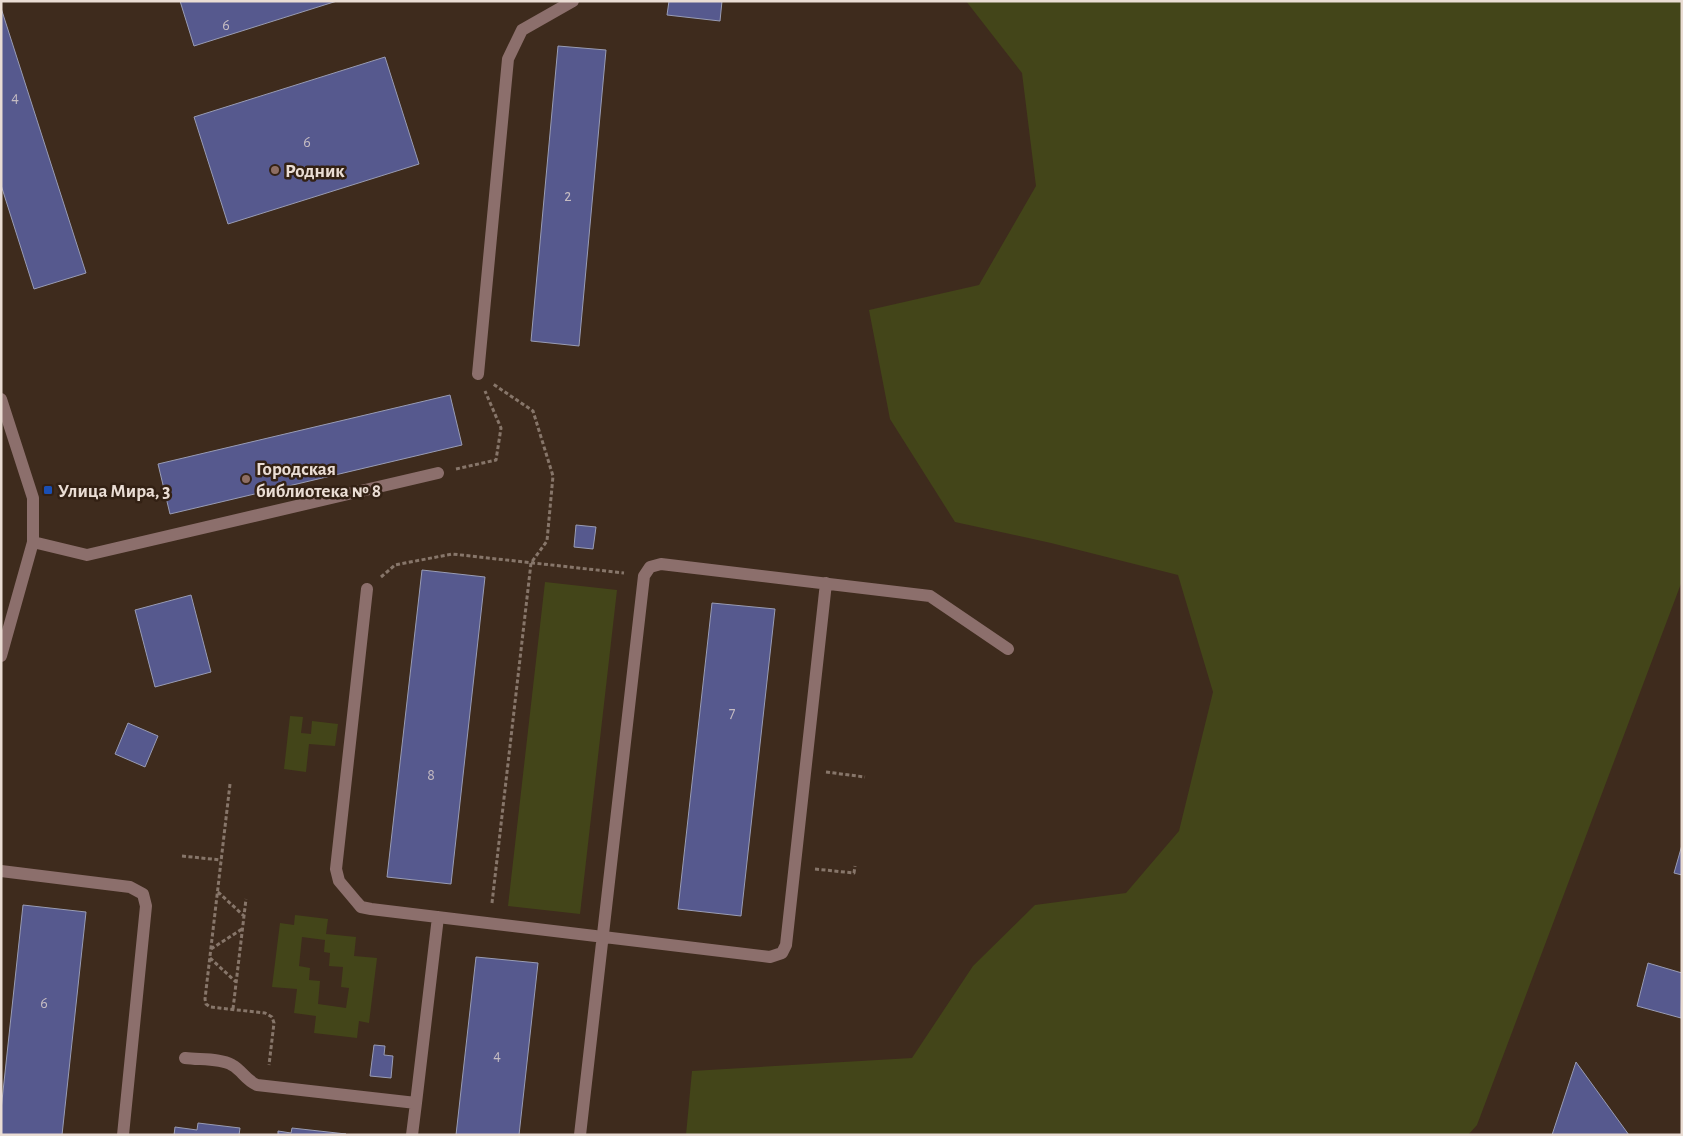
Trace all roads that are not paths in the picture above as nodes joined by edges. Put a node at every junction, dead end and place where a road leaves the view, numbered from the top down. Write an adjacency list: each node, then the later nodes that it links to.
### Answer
1 (573, 1): 2 (street)
2 (478, 374)
3 (1, 399): 5 (street)
4 (438, 473): 5 (street)
5 (33, 542): 9 (street)
6 (826, 583): 8 (street); 12 (street); 12 (street)
7 (367, 589): 11 (street)
8 (1008, 649)
9 (1, 656)
10 (1, 871): 15 (street)
11 (438, 917): 12 (street); 14 (street)
12 (603, 936): 17 (street)
13 (185, 1058): 14 (street)
14 (416, 1103): 16 (street)
15 (123, 1135)
16 (412, 1135)
17 (580, 1135)

